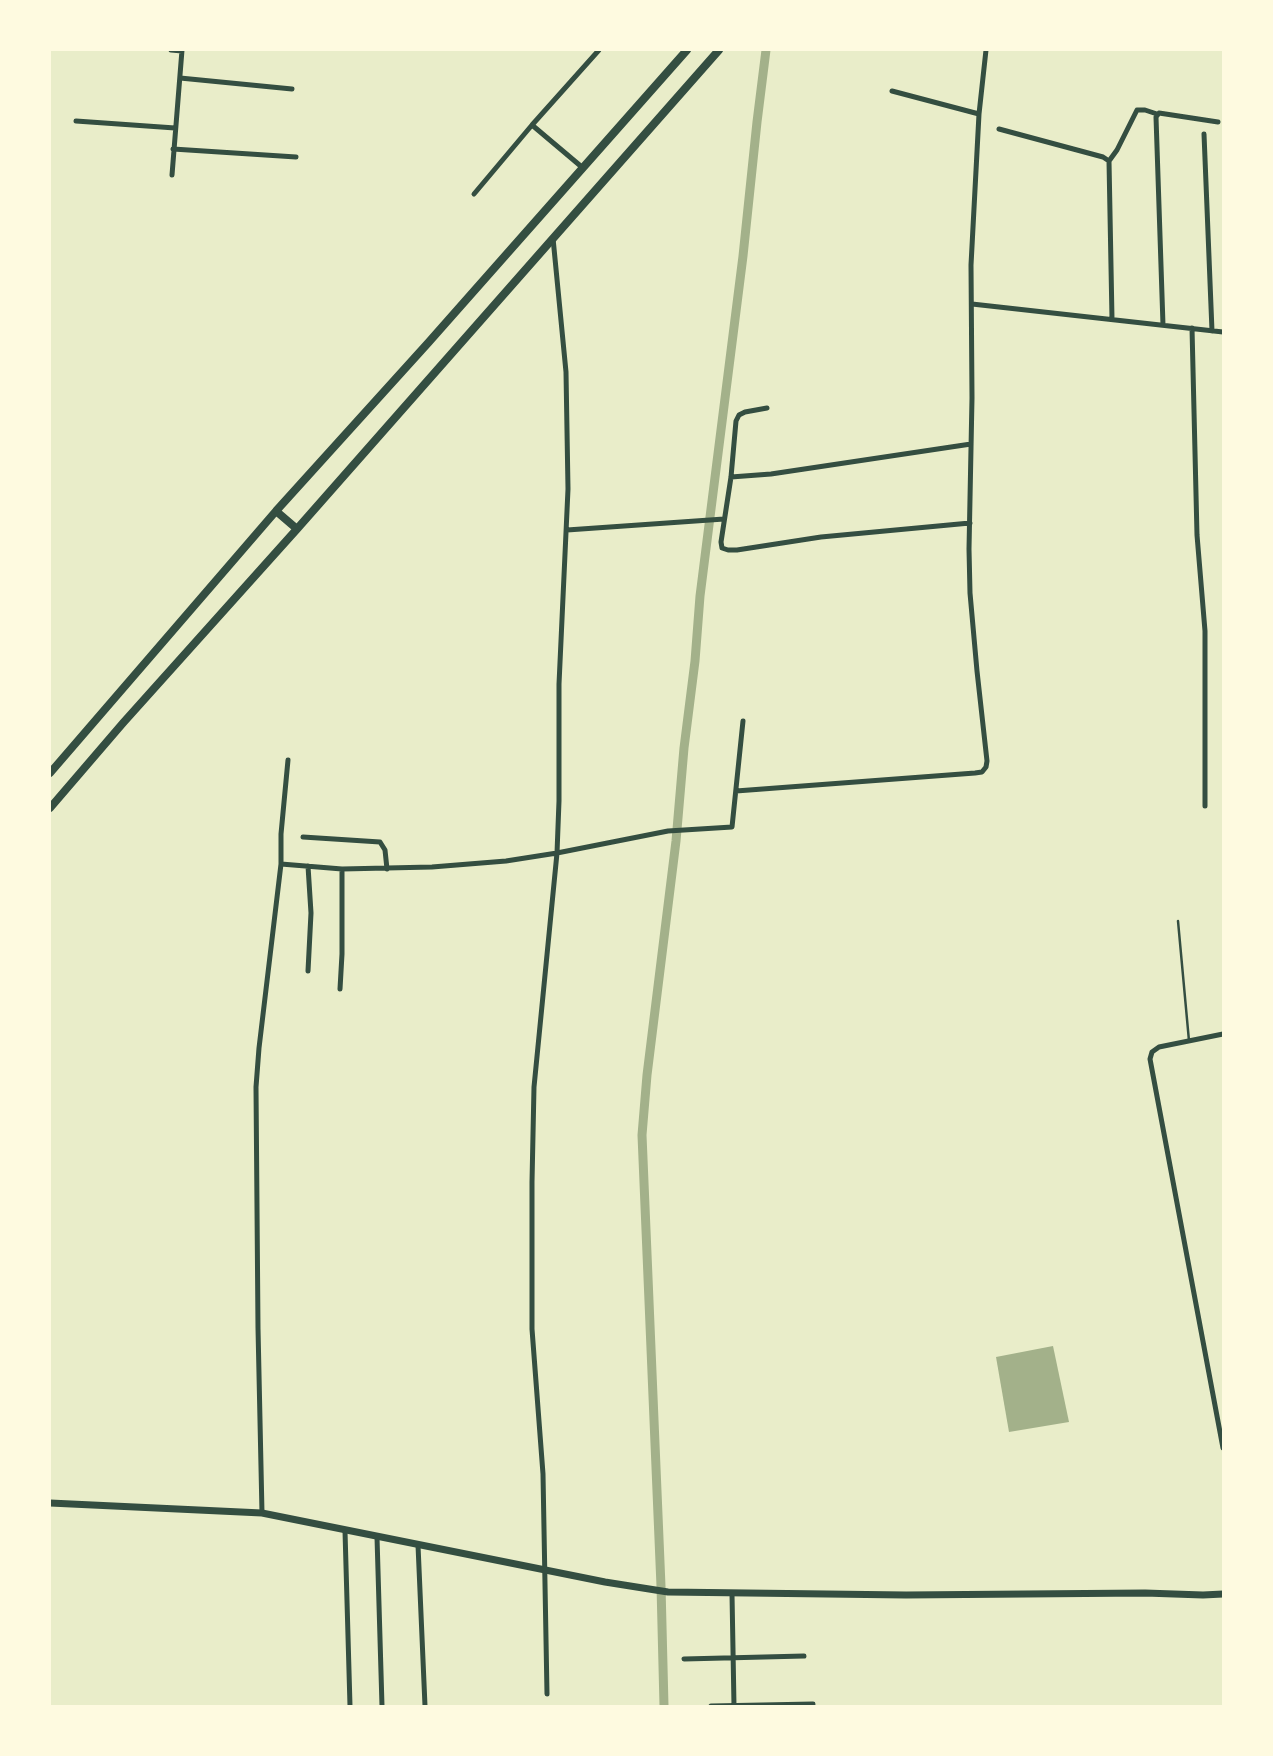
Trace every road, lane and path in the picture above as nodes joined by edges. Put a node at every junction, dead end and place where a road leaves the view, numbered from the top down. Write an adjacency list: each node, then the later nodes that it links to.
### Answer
1 (170, 50): 2 (street)
2 (182, 50): 7 (street)
3 (599, 50): 14 (street)
4 (687, 50): 21 (main road)
5 (719, 50): 24 (main road)
6 (986, 50): 10 (street)
7 (180, 78): 8 (street); 15 (street)
8 (292, 89)
9 (892, 91): 10 (street)
10 (979, 114): 25 (street)
11 (1157, 114): 13 (street); 20 (street); 27 (street)
12 (76, 121): 15 (street)
13 (1218, 122)
14 (532, 125): 21 (street); 23 (street)
15 (175, 128): 18 (street)
16 (999, 129): 20 (street)
17 (1204, 134): 29 (street)
18 (173, 149): 19 (street); 22 (street)
19 (296, 157)
20 (1109, 161): 26 (street)
21 (584, 168): 34 (main road)
22 (172, 175)
23 (474, 194)
24 (553, 238): 37 (main road); 38 (street)
25 (972, 304): 26 (street); 32 (street)
26 (1112, 319): 27 (street)
27 (1163, 325): 28 (street)
28 (1192, 328): 29 (street); 43 (street)
29 (1212, 331): 30 (street)
30 (1223, 332)
31 (767, 408): 33 (street)
32 (971, 444): 33 (street); 36 (street)
33 (731, 477): 35 (street)
34 (276, 511): 37 (main road); 41 (main road)
35 (724, 519): 36 (street); 38 (street)
36 (970, 523): 42 (street)
37 (297, 529): 44 (main road)
38 (567, 530): 46 (street)
39 (743, 721): 42 (street)
40 (288, 760): 47 (street)
41 (50, 773)
42 (736, 791): 46 (street)
43 (1204, 806)
44 (50, 808)
45 (303, 836): 50 (street)
46 (557, 853): 50 (street); 62 (street)
47 (281, 864): 48 (street); 58 (street)
48 (308, 866): 49 (street); 52 (street)
49 (342, 869): 50 (street); 53 (street)
50 (387, 869)
51 (1178, 921): 55 (lane)
52 (308, 971)
53 (340, 989)
54 (1223, 1034): 55 (street)
55 (1189, 1040): 56 (street)
56 (1223, 1448)
57 (50, 1504): 58 (main road)
58 (262, 1513): 59 (main road)
59 (345, 1531): 60 (main road); 71 (street)
60 (377, 1537): 61 (main road); 72 (street)
61 (418, 1545): 62 (main road); 73 (street)
62 (545, 1570): 63 (main road); 68 (street)
63 (732, 1594): 64 (main road); 66 (street)
64 (1223, 1594)
65 (804, 1656): 66 (street)
66 (733, 1658): 67 (street); 70 (street)
67 (684, 1659)
68 (547, 1694)
69 (813, 1704): 70 (street)
70 (734, 1705): 74 (street)
71 (350, 1706)
72 (382, 1706)
73 (425, 1706)
74 (711, 1706)

